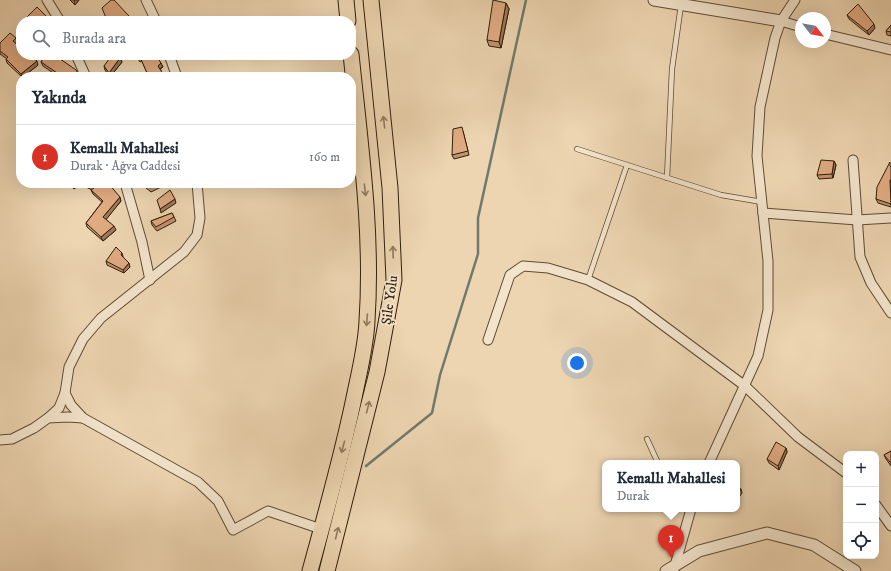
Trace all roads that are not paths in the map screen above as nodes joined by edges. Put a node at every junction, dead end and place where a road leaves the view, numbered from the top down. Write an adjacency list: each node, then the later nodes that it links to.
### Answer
1 (47, 0): 8 (street)
2 (146, 0): 9 (street)
3 (346, 0): 10 (highway)
4 (371, 0): 51 (highway, Şile Yolu, one-way to 4)
5 (654, 0): 7 (street)
6 (795, 0): 11 (street)
7 (681, 4): 11 (street); 25 (lane)
8 (57, 16)
9 (154, 16)
10 (348, 16)
11 (781, 21): 12 (street); 28 (street)
12 (795, 25)
13 (831, 35): 14 (street)
14 (891, 50)
15 (78, 60): 18 (street)
16 (171, 60): 19 (street)
17 (352, 60): 20 (highway, Şile Yolu, one-way to 20)
18 (84, 72)
19 (175, 72)
20 (353, 72)
21 (356, 103): 48 (highway, Şile Yolu, one-way to 48)
22 (577, 149): 24 (lane)
23 (853, 160): 31 (street)
24 (627, 165): 25 (lane); 33 (lane)
25 (667, 178): 28 (lane)
26 (126, 188): 32 (street)
27 (197, 188): 32 (street)
28 (762, 202): 29 (street)
29 (763, 212): 31 (street); 36 (street)
30 (891, 218): 31 (street)
31 (857, 220): 34 (street)
32 (150, 280): 37 (street)
33 (588, 280): 35 (street); 36 (street)
34 (891, 314)
35 (488, 340)
36 (745, 386): 43 (street); 44 (street)
37 (65, 393): 38 (street); 39 (street)
38 (48, 418): 39 (street); 41 (street)
39 (83, 418): 48 (street)
40 (647, 439): 42 (lane)
41 (0, 440)
42 (657, 460)
43 (710, 460)
44 (843, 471)
45 (879, 509): 47 (street)
46 (689, 512): 49 (street)
47 (891, 526)
48 (321, 529): 50 (highway, Şile Yolu)
49 (674, 568): 52 (street); 53 (street)
50 (310, 571)
51 (327, 571)
52 (666, 571)
53 (855, 571)

